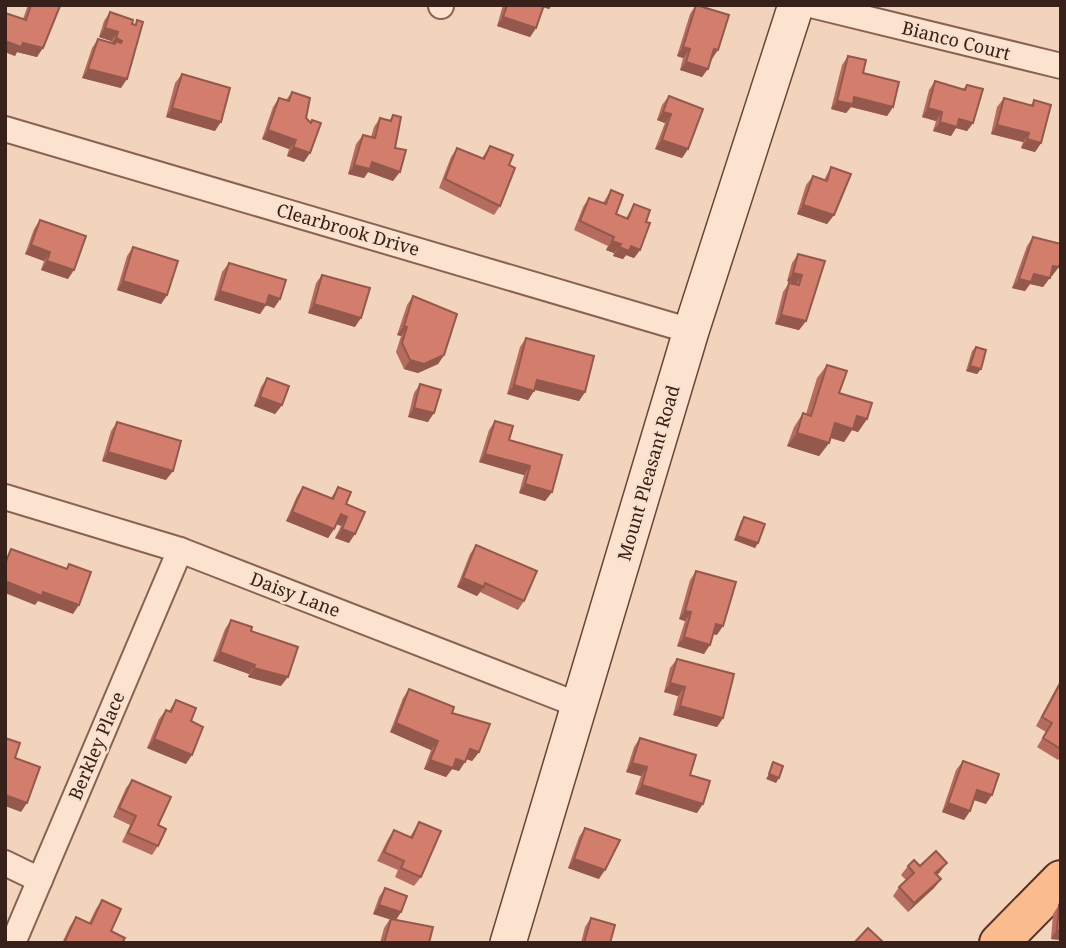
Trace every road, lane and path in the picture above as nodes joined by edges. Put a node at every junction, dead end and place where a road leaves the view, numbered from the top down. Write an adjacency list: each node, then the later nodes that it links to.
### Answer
1 (796, 5): 5 (street, Mount Pleasant Road)
2 (811, 5): 3 (street, Bianco Court)
3 (1061, 66)
4 (5, 128): 5 (street, Clearbrook Drive)
5 (691, 331): 8 (street, Mount Pleasant Road)
6 (5, 497): 7 (street, Daisy Lane)
7 (180, 550): 8 (street, Daisy Lane); 10 (street, Berkley Place)
8 (581, 706): 13 (street, Mount Pleasant Road)
9 (5, 863): 10 (street)
10 (40, 880): 12 (street, Berkley Place)
11 (1061, 880): 14 (main road)
12 (13, 943)
13 (509, 943)
14 (999, 943)

